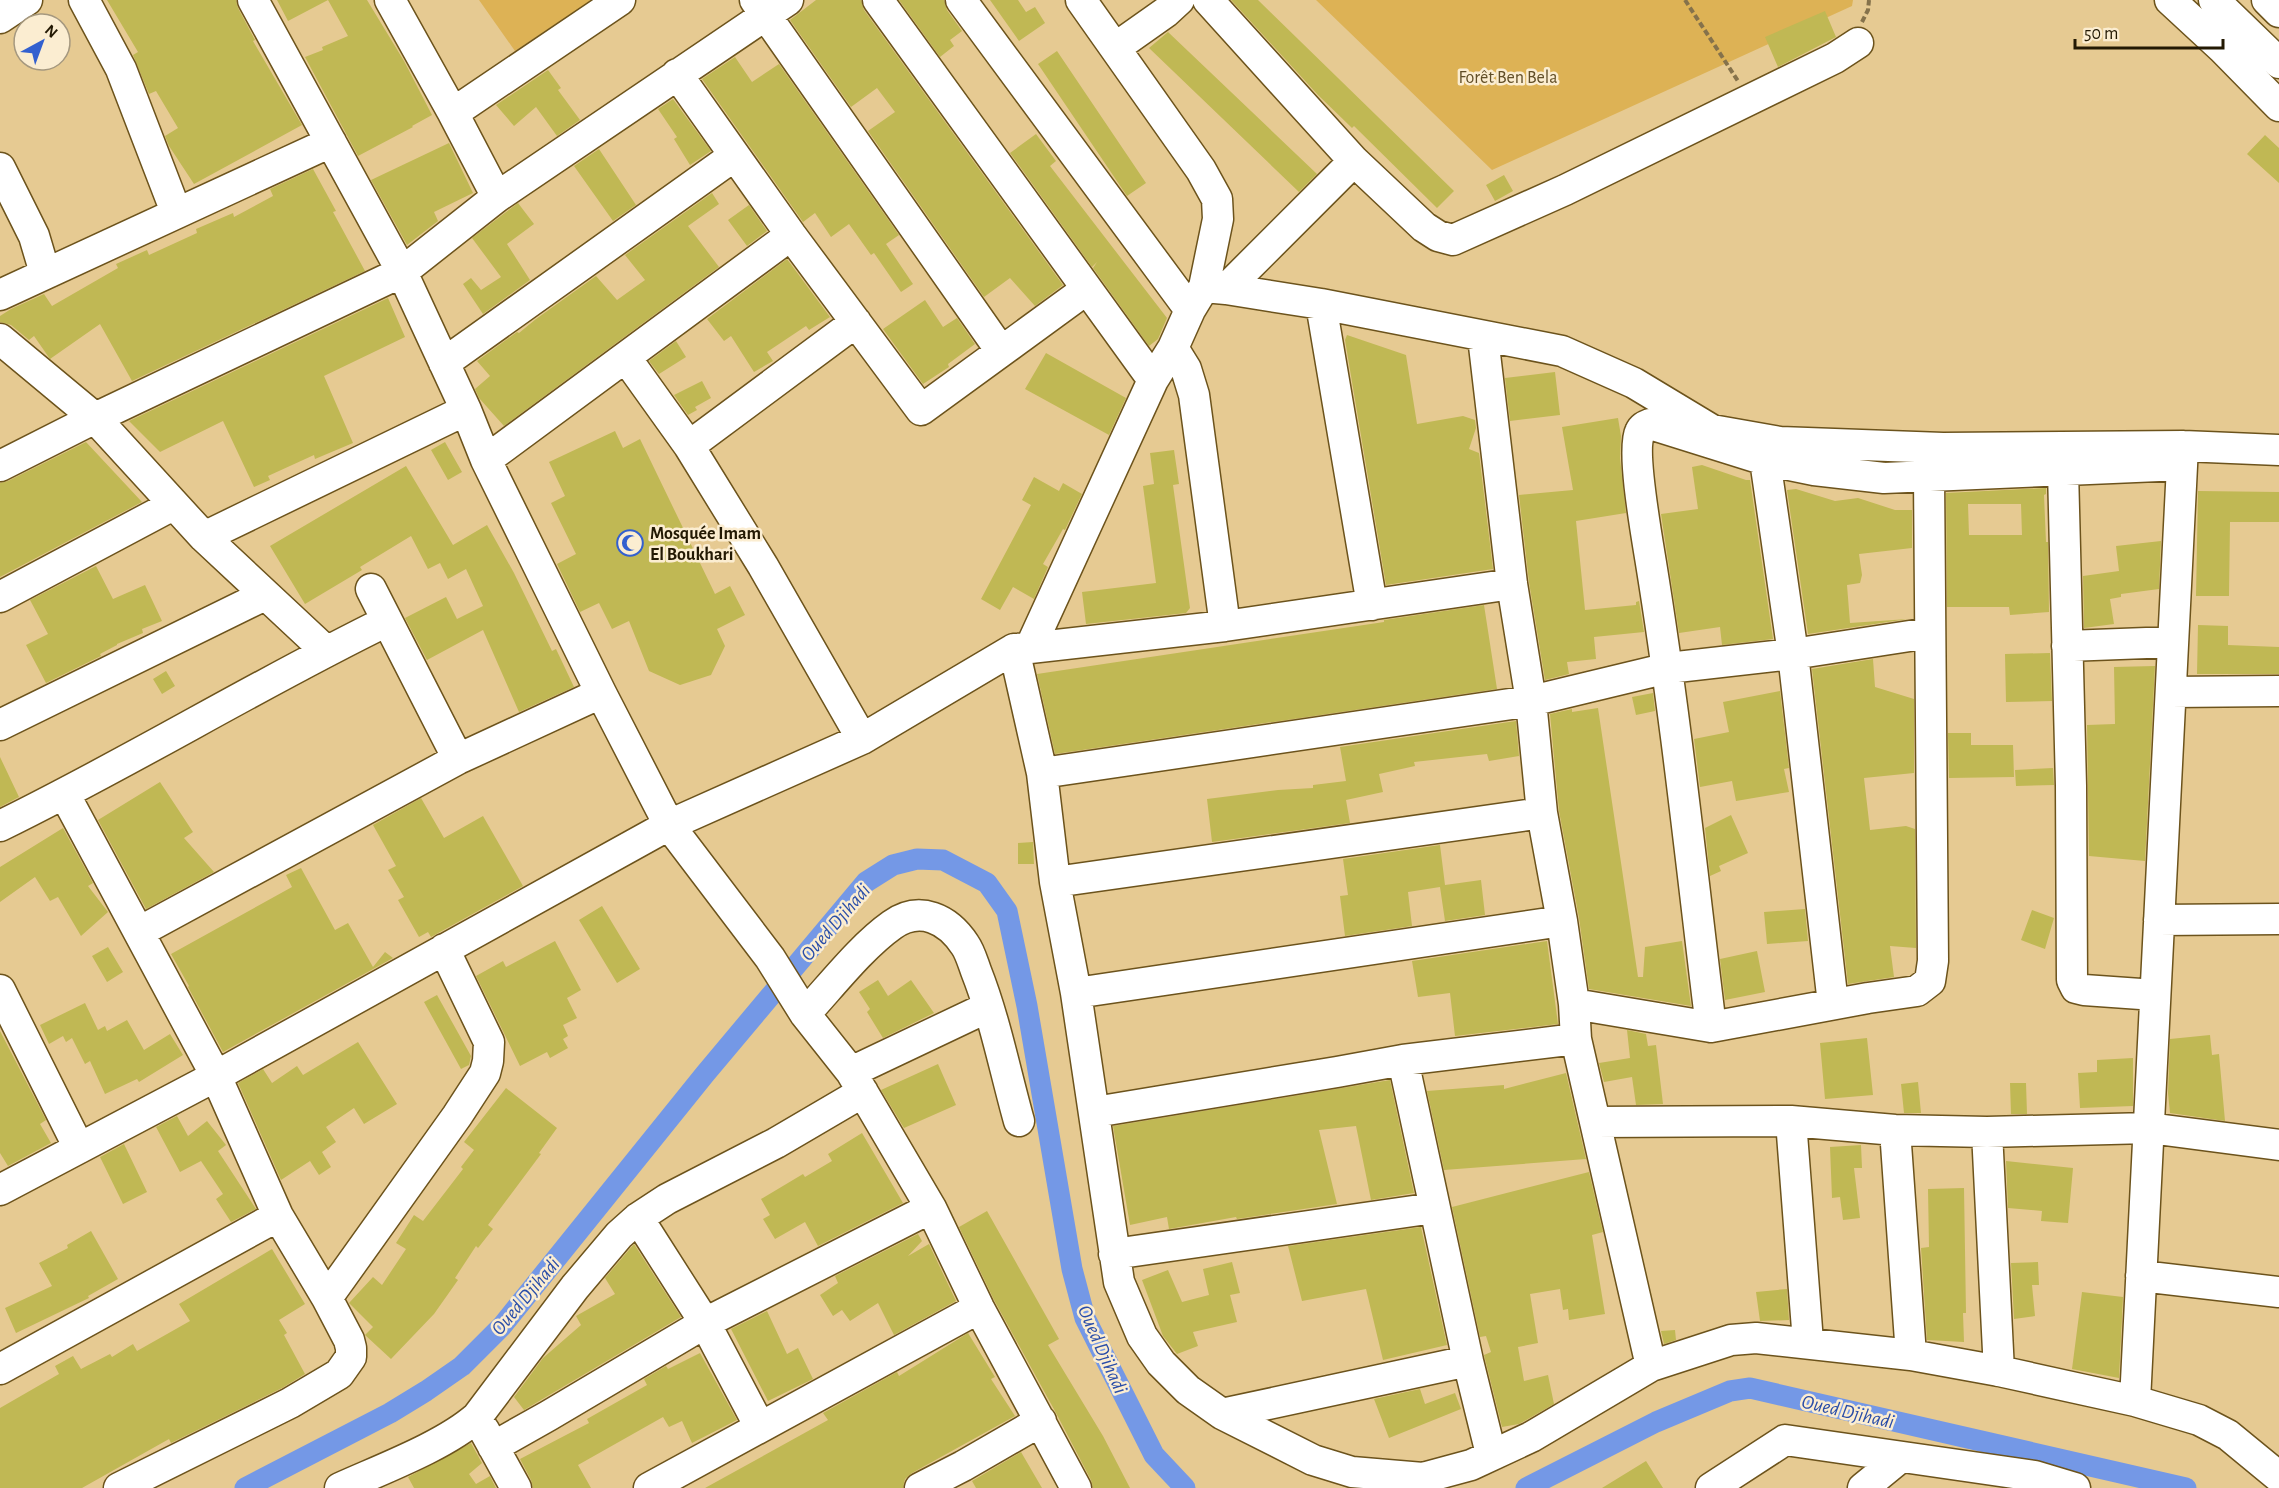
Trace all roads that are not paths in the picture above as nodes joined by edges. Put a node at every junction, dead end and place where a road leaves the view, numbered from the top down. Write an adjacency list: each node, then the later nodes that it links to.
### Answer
1 (27, 0): 16 (street)
2 (84, 0): 28 (street)
3 (253, 0): 23 (street)
4 (390, 0): 22 (street)
5 (620, 0): 22 (street)
6 (878, 0): 32 (street)
7 (961, 0): 34 (street)
8 (1081, 0): 18 (street)
9 (1179, 0): 18 (street)
10 (1208, 0): 25 (street)
11 (2170, 0): 21 (street)
12 (2214, 0): 19 (street)
13 (2267, 0): 15 (street)
14 (770, 5): 20 (street); 40 (street)
15 (2279, 12)
16 (0, 18)
17 (1858, 43): 25 (street)
18 (1115, 48): 34 (street)
19 (2279, 63)
20 (677, 74): 24 (street); 27 (street)
21 (2279, 106)
22 (453, 113): 27 (street)
23 (331, 142): 28 (street); 30 (street)
24 (734, 156): 29 (street); 42 (street)
25 (1354, 161): 34 (street)
26 (0, 168): 31 (street)
27 (497, 197): 30 (street)
28 (176, 212): 31 (street)
29 (791, 236): 36 (street); 41 (street)
30 (402, 272): 42 (street); 45 (street)
31 (45, 273): 33 (street)
32 (1087, 289): 40 (street); 43 (street)
33 (0, 295)
34 (1207, 295): 35 (street); 39 (street)
35 (1321, 304): 37 (street); 60 (street)
36 (856, 322): 40 (street); 46 (street)
37 (1483, 337): 48 (street); 56 (street)
38 (0, 339): 45 (street)
39 (1173, 348): 43 (street); 62 (street)
40 (1001, 351)
41 (626, 357): 46 (street); 49 (street)
42 (444, 363): 44 (street)
43 (1153, 381): 66 (street)
44 (466, 410): 49 (street); 55 (street)
45 (95, 418): 51 (street); 54 (street)
46 (688, 446): 75 (street)
47 (2279, 450): 48 (street)
48 (2182, 455): 52 (street); 64 (street)
49 (486, 460): 72 (street)
50 (1766, 460): 53 (street); 68 (street); 69 (street)
51 (0, 466)
52 (2063, 470): 53 (street); 65 (street)
53 (1929, 476): 63 (street)
54 (173, 505): 55 (street); 59 (street)
55 (204, 537): 58 (street)
56 (1512, 584): 60 (street); 73 (street)
57 (371, 589): 61 (street)
58 (266, 595): 67 (street); 74 (street)
59 (0, 597)
60 (1372, 605): 62 (street)
61 (387, 621): 67 (street); 76 (street)
62 (1225, 626): 66 (street)
63 (1929, 633): 68 (street); 92 (street)
64 (2173, 642): 65 (street); 70 (street)
65 (2067, 646): 90 (street)
66 (1022, 649): 75 (street); 77 (street)
67 (326, 651): 78 (street)
68 (1793, 654): 69 (street); 92 (street)
69 (1668, 668): 73 (street); 95 (street)
70 (2171, 692): 71 (street); 84 (street)
71 (2279, 692)
72 (601, 693): 76 (street); 80 (street)
73 (1531, 701): 77 (street); 79 (street)
74 (0, 725)
75 (862, 739): 80 (street)
76 (458, 759): 86 (street)
77 (1042, 773): 82 (street)
78 (65, 795): 81 (street); 86 (street)
79 (1542, 813): 82 (street); 85 (street)
80 (669, 825): 87 (street); 93 (street)
81 (0, 826)
82 (1055, 882): 89 (street)
83 (2279, 919): 84 (street)
84 (2159, 920): 90 (street)
85 (1562, 921): 89 (street); 91 (street)
86 (139, 932): 98 (street)
87 (444, 949): 98 (street); 117 (street)
88 (0, 990): 108 (street)
89 (1076, 993): 100 (street)
90 (2155, 995): 104 (street)
91 (1574, 1004): 95 (street); 96 (street)
92 (1833, 1004): 95 (street)
93 (800, 1006): 94 (street); 99 (street)
94 (988, 1007): 99 (street); 101 (street)
95 (1711, 1027)
96 (1576, 1039): 97 (street); 103 (street)
97 (1403, 1060): 100 (street); 111 (street)
98 (216, 1076): 108 (street); 112 (street)
99 (857, 1082): 110 (street); 113 (street)
100 (1095, 1112): 114 (street)
101 (1019, 1121)
102 (1791, 1121): 103 (street); 105 (street); 120 (street)
103 (1595, 1122): 123 (street)
104 (2149, 1128): 106 (street); 107 (street); 115 (street)
105 (1895, 1130): 106 (street); 121 (street)
106 (1987, 1132): 125 (street)
107 (2279, 1146)
108 (79, 1148): 109 (street)
109 (0, 1190)
110 (930, 1208): 118 (street); 119 (street)
111 (1434, 1208): 114 (street); 122 (street)
112 (278, 1216): 117 (street); 124 (street)
113 (638, 1218): 119 (street); 128 (street)
114 (1114, 1254): 127 (street)
115 (2141, 1276): 116 (street); 126 (street)
116 (2279, 1292)
117 (327, 1298): 136 (street)
118 (979, 1308): 129 (street); 130 (street)
119 (705, 1323): 130 (street); 131 (street)
120 (1808, 1342): 121 (street); 123 (street)
121 (1911, 1355): 125 (street)
122 (1468, 1360): 127 (street); 132 (street)
123 (1651, 1366): 132 (street)
124 (0, 1369)
125 (1999, 1371): 126 (street)
126 (2135, 1401): 135 (street)
127 (1222, 1414): 132 (street)
128 (477, 1417): 131 (street); 137 (street)
129 (1041, 1421): 134 (street); 141 (street)
130 (760, 1427): 139 (street)
131 (493, 1447): 138 (street)
132 (1491, 1454)
133 (1901, 1457): 142 (street); 143 (street); 144 (street)
134 (969, 1477): 140 (street)
135 (2279, 1477)
136 (119, 1488)
137 (340, 1488)
138 (516, 1488)
139 (649, 1488)
140 (920, 1488)
141 (1076, 1488)
142 (1711, 1488)
143 (1863, 1488)
144 (2075, 1488)

